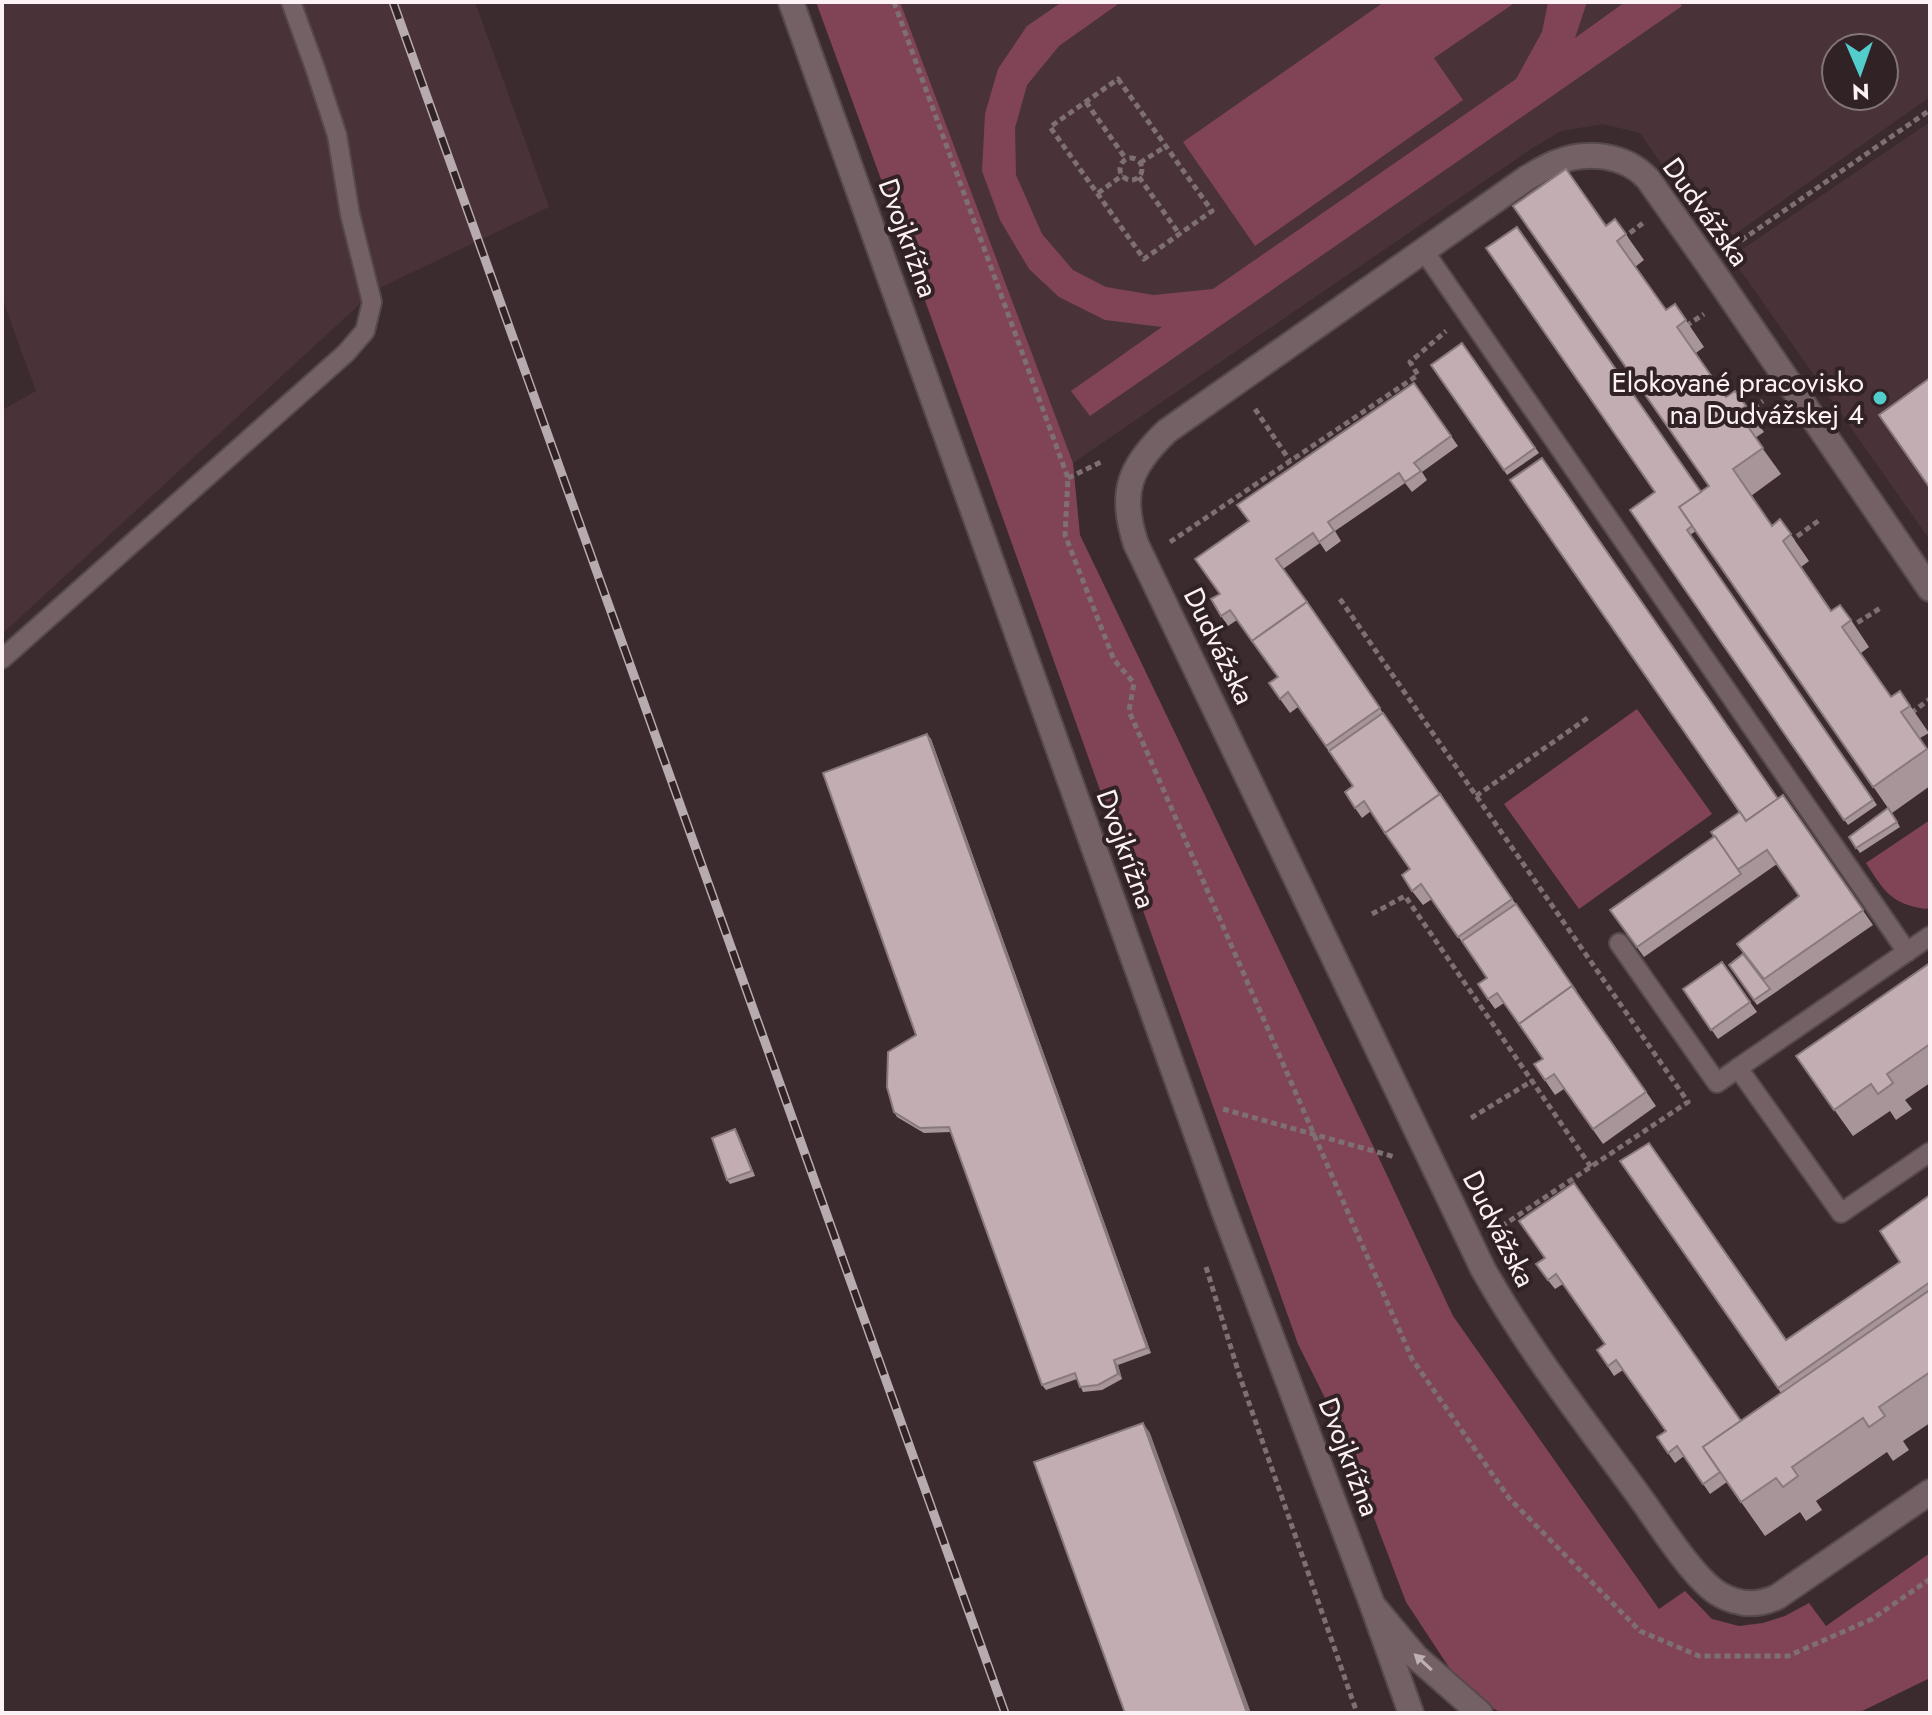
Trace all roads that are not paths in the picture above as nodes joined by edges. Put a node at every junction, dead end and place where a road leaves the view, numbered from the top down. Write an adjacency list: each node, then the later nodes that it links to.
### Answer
1 (291, 2): 5 (lane)
2 (791, 2): 12 (street, Dvojkrížna)
3 (1424, 251): 4 (street, Dudvážska); 8 (lane); 11 (street, Dudvážska)
4 (1930, 589)
5 (2, 659)
6 (1930, 936): 8 (lane)
7 (1619, 943): 9 (lane)
8 (1907, 952): 9 (lane)
9 (1738, 1068): 10 (lane)
10 (1930, 1152)
11 (1930, 1492)
12 (1372, 1604): 13 (street, Dvojkrížna); 14 (street, one-way to 12)
13 (1411, 1713)
14 (1480, 1713)

